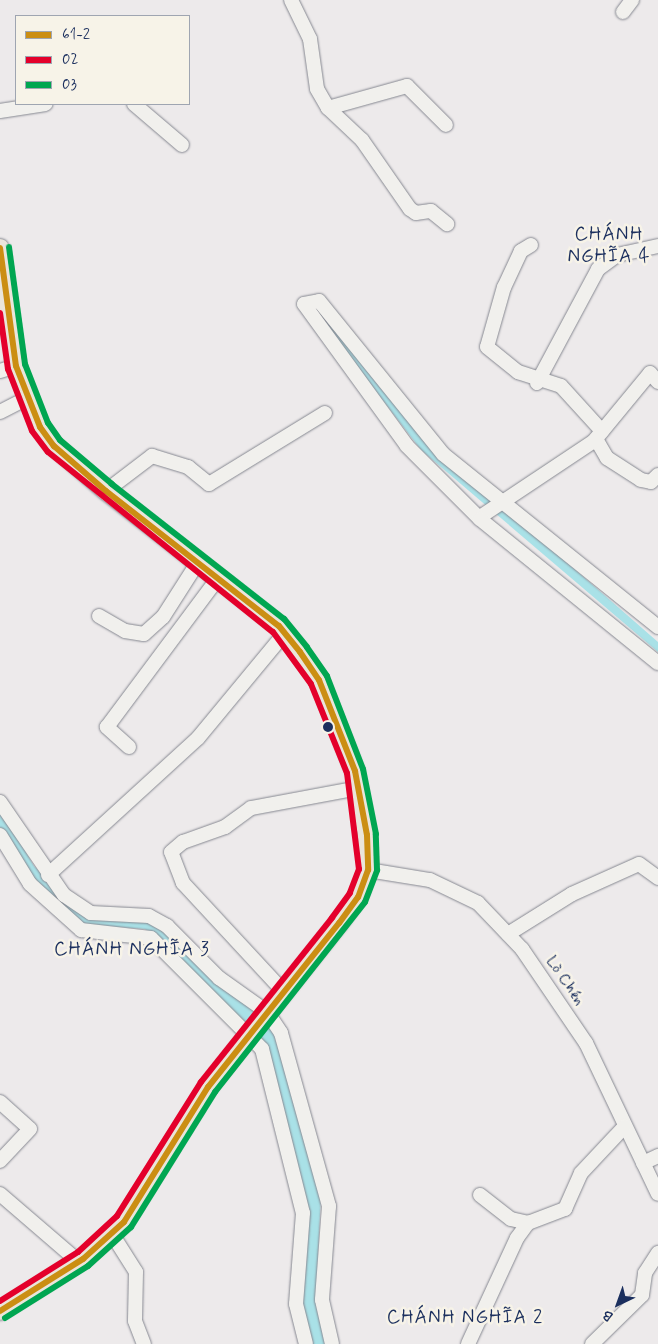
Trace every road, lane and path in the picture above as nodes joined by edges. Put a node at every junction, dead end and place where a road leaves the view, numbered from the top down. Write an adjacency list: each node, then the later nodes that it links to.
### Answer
1 (291, 0): 6 (street)
2 (632, 0): 3 (street)
3 (623, 12)
4 (39, 105): 7 (street)
5 (135, 105): 9 (street)
6 (328, 108): 8 (street); 10 (street)
7 (0, 111)
8 (446, 125)
9 (182, 145)
10 (447, 224)
11 (531, 245): 15 (street)
12 (658, 246): 15 (street)
13 (0, 255): 14 (main road)
14 (8, 369): 17 (main road)
15 (539, 381): 20 (street)
16 (658, 382): 20 (street)
17 (26, 399): 18 (street); 22 (main road)
18 (0, 412)
19 (325, 413): 22 (street)
20 (599, 435): 21 (street); 23 (street)
21 (658, 476)
22 (106, 491): 25 (main road)
23 (501, 505): 24 (street); 28 (street); 30 (street)
24 (483, 516)
25 (198, 562): 26 (main road); 27 (street)
26 (218, 578): 29 (main road); 31 (street)
27 (99, 616)
28 (658, 627)
29 (284, 633): 32 (main road); 36 (street)
30 (658, 663)
31 (128, 747)
32 (359, 788): 35 (main road); 41 (street)
33 (0, 802): 36 (street)
34 (0, 835): 39 (street)
35 (368, 870): 40 (street, Lò Chén); 41 (main road)
36 (48, 875): 38 (street)
37 (658, 878): 40 (street)
38 (91, 913): 39 (street); 42 (street)
39 (78, 928): 43 (street)
40 (508, 934): 45 (street, Lò Chén)
41 (284, 992): 42 (main road)
42 (266, 1014): 43 (main road); 57 (street)
43 (251, 1033): 53 (main road); 56 (street)
44 (0, 1102): 47 (street)
45 (625, 1126): 48 (street, Lò Chén); 52 (street)
46 (658, 1156): 48 (street)
47 (0, 1161)
48 (643, 1163): 51 (street, Lò Chén)
49 (0, 1194): 55 (street)
50 (480, 1194): 52 (street)
51 (658, 1194)
52 (528, 1223): 62 (street)
53 (112, 1234): 55 (main road); 59 (street)
54 (658, 1253): 63 (street)
55 (79, 1262): 58 (main road)
56 (298, 1264): 57 (street); 60 (street)
57 (322, 1264): 61 (street)
58 (0, 1311)
59 (144, 1344)
60 (306, 1344)
61 (332, 1344)
62 (468, 1344)
63 (592, 1344)

